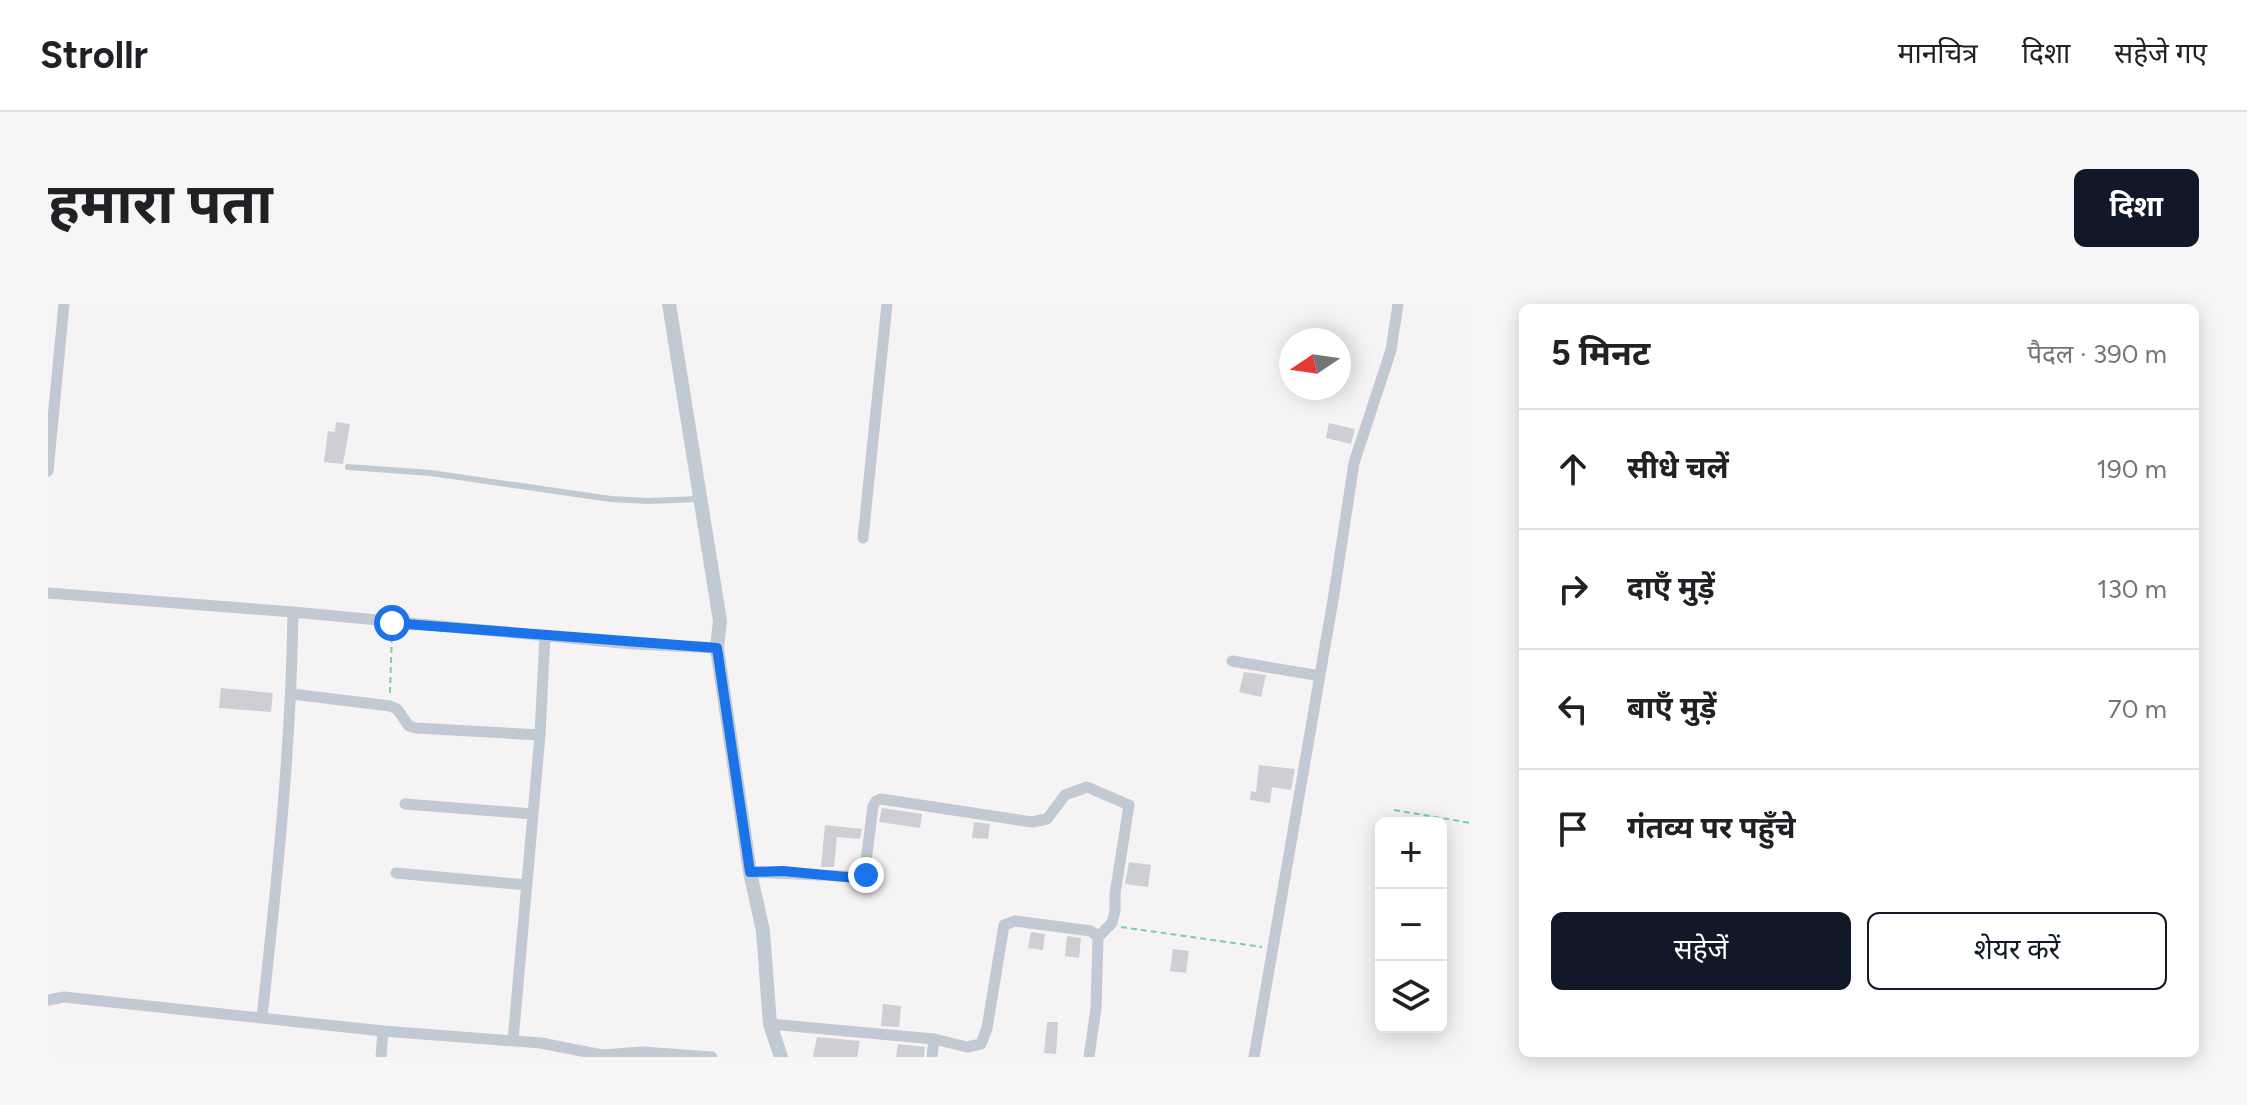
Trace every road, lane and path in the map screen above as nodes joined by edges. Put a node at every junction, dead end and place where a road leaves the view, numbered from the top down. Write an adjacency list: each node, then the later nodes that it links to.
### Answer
1 (64, 304): 6 (street)
2 (669, 304): 7 (street)
3 (887, 304): 8 (street)
4 (1398, 304): 15 (street)
5 (348, 467): 7 (lane)
6 (48, 471)
7 (699, 499): 13 (street)
8 (863, 538)
9 (48, 593): 10 (street)
10 (293, 612): 11 (street); 16 (street)
11 (392, 623): 12 (street); 17 (path)
12 (545, 635): 13 (street); 18 (street)
13 (717, 648): 23 (street)
14 (1232, 661): 15 (street)
15 (1320, 676): 28 (street)
16 (292, 694): 17 (street); 30 (street)
17 (390, 706): 18 (street)
18 (540, 735): 21 (street)
19 (405, 804): 21 (street)
20 (1394, 810): 22 (path)
21 (533, 814): 25 (street)
22 (1471, 823)
23 (750, 872): 26 (street); 31 (street)
24 (396, 873): 25 (street)
25 (526, 885): 34 (street)
26 (1108, 925): 27 (street); 28 (path)
27 (1098, 937): 33 (street); 40 (street)
28 (1272, 948): 41 (street)
29 (48, 1000): 30 (street)
30 (262, 1017): 32 (street)
31 (770, 1024): 33 (street); 38 (street)
32 (383, 1031): 34 (street); 36 (street)
33 (934, 1039): 39 (street)
34 (513, 1041): 35 (street)
35 (602, 1056): 37 (street)
36 (381, 1057)
37 (712, 1057)
38 (781, 1057)
39 (932, 1057)
40 (1089, 1057)
41 (1254, 1057)

